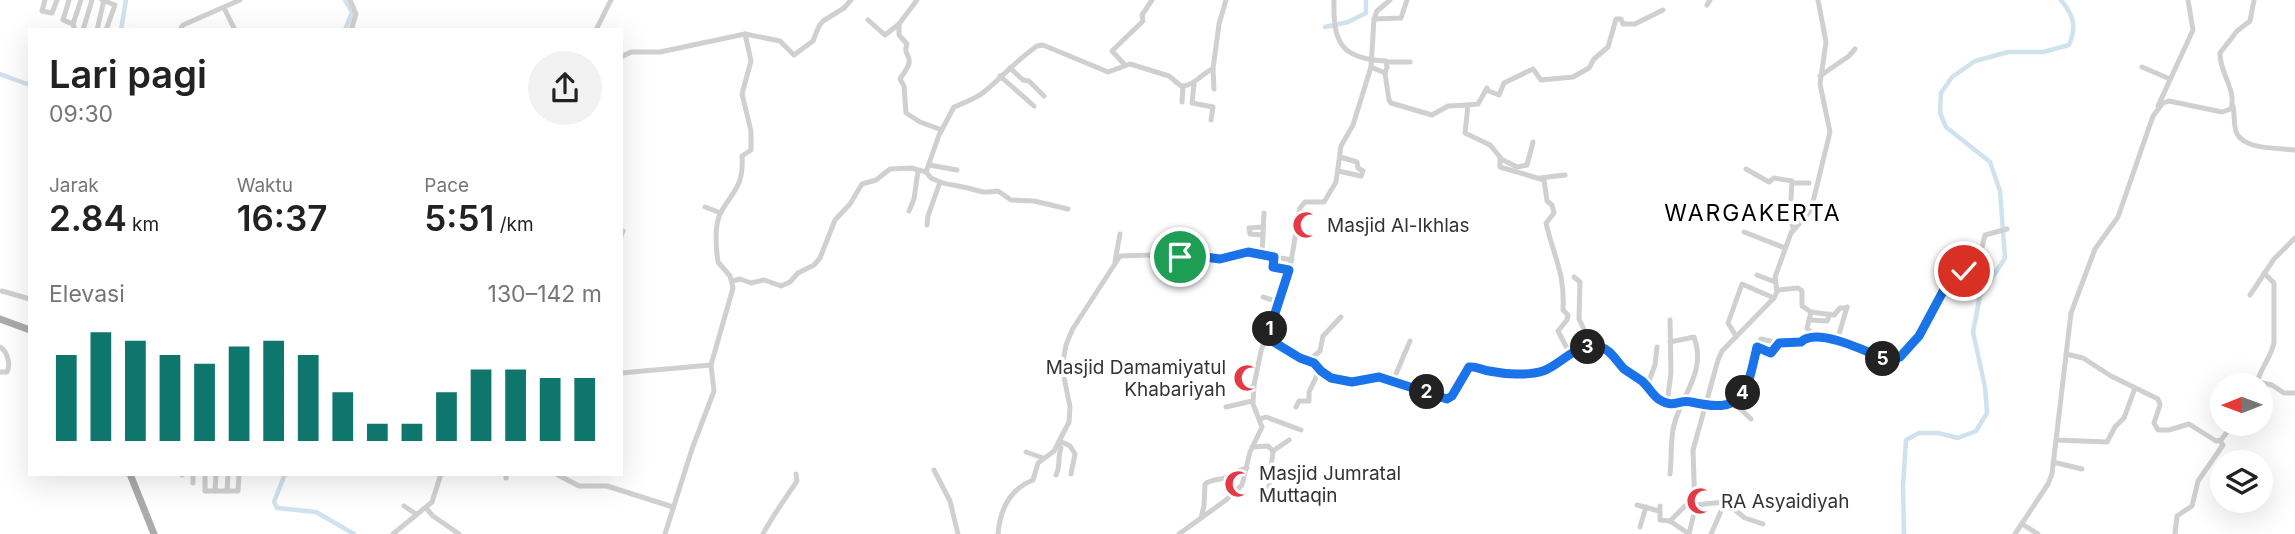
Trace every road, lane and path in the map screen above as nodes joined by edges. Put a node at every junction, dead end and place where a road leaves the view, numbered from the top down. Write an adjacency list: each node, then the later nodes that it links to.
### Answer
1 (45, 0): 2 (street)
2 (57, 0)
3 (69, 0): 25 (street)
4 (81, 0): 25 (street)
5 (92, 0): 26 (street)
6 (103, 0): 27 (street); 28 (street)
7 (240, 0): 20 (street)
8 (350, 0): 31 (street)
9 (611, 0): 32 (street)
10 (851, 0): 33 (street)
11 (917, 0): 24 (street)
12 (1152, 0): 39 (street)
13 (1226, 0): 43 (street)
14 (1334, 0): 36 (street)
15 (1391, 0): 22 (street)
16 (1407, 0): 22 (street)
17 (1818, 0): 47 (street)
18 (2188, 0): 49 (street)
19 (2254, 0): 57 (street)
20 (224, 8): 29 (street); 30 (street)
21 (1663, 10): 55 (street)
22 (1374, 19): 36 (street)
23 (868, 20): 24 (street)
24 (899, 24): 60 (street)
25 (74, 27)
26 (84, 28)
27 (97, 28)
28 (107, 28)
29 (181, 28)
30 (234, 28)
31 (352, 28)
32 (597, 28)
33 (745, 34): 35 (street); 79 (street)
34 (1854, 49): 47 (street)
35 (623, 56)
36 (1372, 59): 37 (street); 40 (street)
37 (1387, 62): 38 (street); 45 (street)
38 (1410, 62)
39 (1124, 64): 42 (street); 51 (street)
40 (1371, 67): 45 (street); 63 (street)
41 (2142, 67): 44 (street)
42 (1010, 68): 46 (street); 53 (street)
43 (1213, 69): 50 (street); 52 (street)
44 (2149, 72): 48 (street); 49 (street)
45 (1385, 73): 55 (street)
46 (1000, 76): 56 (street); 60 (street)
47 (1820, 76): 83 (street)
48 (2146, 79)
49 (2170, 79): 58 (street)
50 (1194, 83): 51 (street); 59 (street)
51 (1183, 86): 54 (street)
52 (1214, 89)
53 (1044, 96)
54 (1182, 102)
55 (1468, 105): 64 (street)
56 (1034, 106)
57 (2233, 106): 58 (street); 62 (street)
58 (2157, 109): 128 (street)
59 (1211, 120)
60 (942, 130): 65 (street)
61 (1532, 142): 64 (street)
62 (2295, 150)
63 (1340, 157): 69 (street); 69 (street)
64 (1501, 159): 72 (street)
65 (929, 165): 67 (street); 70 (street)
66 (1746, 169): 74 (street)
67 (957, 170)
68 (918, 171): 70 (street); 78 (street); 100 (street)
69 (1338, 171): 94 (street)
70 (926, 172): 73 (street)
71 (1565, 175): 72 (street)
72 (1540, 178): 127 (street)
73 (940, 182): 77 (street); 81 (street)
74 (1793, 183): 75 (street); 83 (street)
75 (1809, 183)
76 (705, 207): 79 (street)
77 (1069, 209)
78 (909, 211)
79 (721, 213): 100 (street)
80 (1264, 213): 82 (street)
81 (928, 225)
82 (1263, 227): 87 (street); 87 (street)
83 (1793, 228): 89 (street)
84 (2007, 229): 120 (street)
85 (1744, 232): 89 (street)
86 (1120, 234): 95 (street)
87 (1263, 235): 91 (street)
88 (2295, 238): 97 (street)
89 (1785, 248): 101 (street)
90 (1182, 254): 93 (street); 93 (street); 95 (street)
91 (1262, 255): 92 (street); 93 (street)
92 (1274, 257): 94 (street); 96 (street)
93 (1208, 258)
94 (1292, 260): 96 (street)
95 (1115, 261): 159 (street)
96 (1289, 270): 108 (street)
97 (2264, 273): 104 (street); 136 (street)
98 (1757, 275): 101 (street)
99 (1574, 277): 123 (street)
100 (733, 281): 130 (street)
101 (1775, 282): 102 (street)
102 (1777, 290): 107 (street); 109 (street)
103 (2, 291): 105 (street)
104 (2250, 295)
105 (28, 298)
106 (1264, 298): 108 (street)
107 (1774, 298): 116 (street); 116 (street)
108 (1279, 302): 117 (street)
109 (1811, 312): 110 (street); 114 (street)
110 (1830, 314): 114 (street); 120 (street)
111 (1341, 317): 129 (street)
112 (0, 319): 115 (main road)
113 (1670, 320): 121 (street)
114 (1809, 320): 118 (street)
115 (28, 330)
116 (1736, 337): 149 (street)
117 (1267, 338): 129 (street); 141 (street)
118 (1811, 338): 120 (street); 122 (street)
119 (1409, 341): 138 (street)
120 (1837, 341)
121 (1670, 342): 146 (street); 147 (street)
122 (1779, 343): 126 (street); 126 (street)
123 (1592, 346): 127 (street); 139 (street)
124 (1657, 346): 139 (street)
125 (0, 347): 134 (street)
126 (1757, 347): 148 (street)
127 (1570, 354): 133 (street)
128 (2066, 354): 143 (street); 157 (street)
129 (1308, 361): 132 (street)
130 (711, 365): 135 (street); 189 (street)
131 (1456, 365): 133 (street)
132 (1320, 369): 138 (street); 151 (street)
133 (1465, 370): 138 (street)
134 (0, 372): 137 (street)
135 (623, 373)
136 (2260, 373)
137 (4, 381)
138 (1393, 381)
139 (1647, 386): 147 (street)
140 (2273, 386): 144 (street)
141 (1253, 387): 142 (street); 145 (street)
142 (1240, 388)
143 (2135, 388): 157 (street); 158 (street)
144 (2295, 393)
145 (1252, 401): 150 (street); 152 (street)
146 (1683, 402): 147 (street); 149 (street); 170 (street)
147 (1667, 403)
148 (1734, 403): 149 (street); 153 (street)
149 (1706, 405): 186 (street)
150 (1226, 407)
151 (1296, 407)
152 (1260, 419): 154 (street); 160 (street)
153 (1751, 419)
154 (1301, 430)
155 (2225, 436): 158 (street)
156 (1289, 440): 161 (street)
157 (2056, 440): 164 (street)
158 (2221, 441): 210 (street)
159 (1059, 443): 163 (street); 169 (street); 171 (street)
160 (1252, 447): 161 (street); 165 (street)
161 (1273, 451): 183 (street)
162 (1026, 452): 163 (street)
163 (1044, 458): 204 (street)
164 (2053, 462): 166 (street); 196 (street)
165 (1247, 468): 193 (street); 193 (street)
166 (2082, 469)
167 (934, 471): 203 (street)
168 (796, 474): 202 (street)
169 (1071, 474)
170 (1670, 474)
171 (1056, 475)
172 (131, 476): 198 (main road)
173 (193, 476): 180 (street)
174 (205, 476): 181 (street)
175 (216, 476): 181 (street)
176 (228, 476): 182 (street)
177 (239, 476): 182 (street)
178 (440, 476): 191 (street)
179 (560, 476): 189 (street)
180 (193, 483)
181 (215, 491): 182 (street)
182 (227, 491)
183 (1268, 495)
184 (1725, 502): 186 (street); 195 (street); 207 (street)
185 (1637, 505): 190 (street)
186 (1695, 505): 206 (street)
187 (404, 506): 192 (street)
188 (1685, 506): 194 (street)
189 (673, 507): 201 (street)
190 (1646, 507): 194 (street); 197 (street)
191 (426, 508): 192 (street); 200 (street)
192 (416, 514): 199 (street)
193 (1199, 520): 205 (street)
194 (1670, 521): 206 (street)
195 (1763, 524)
196 (2022, 524): 208 (street); 209 (street)
197 (1640, 527)
198 (154, 534)
199 (393, 534)
200 (459, 534)
201 (665, 534)
202 (762, 534)
203 (958, 534)
204 (998, 534)
205 (1179, 534)
206 (1689, 534)
207 (1711, 534)
208 (2015, 534)
209 (2038, 534)
210 (2175, 534)

